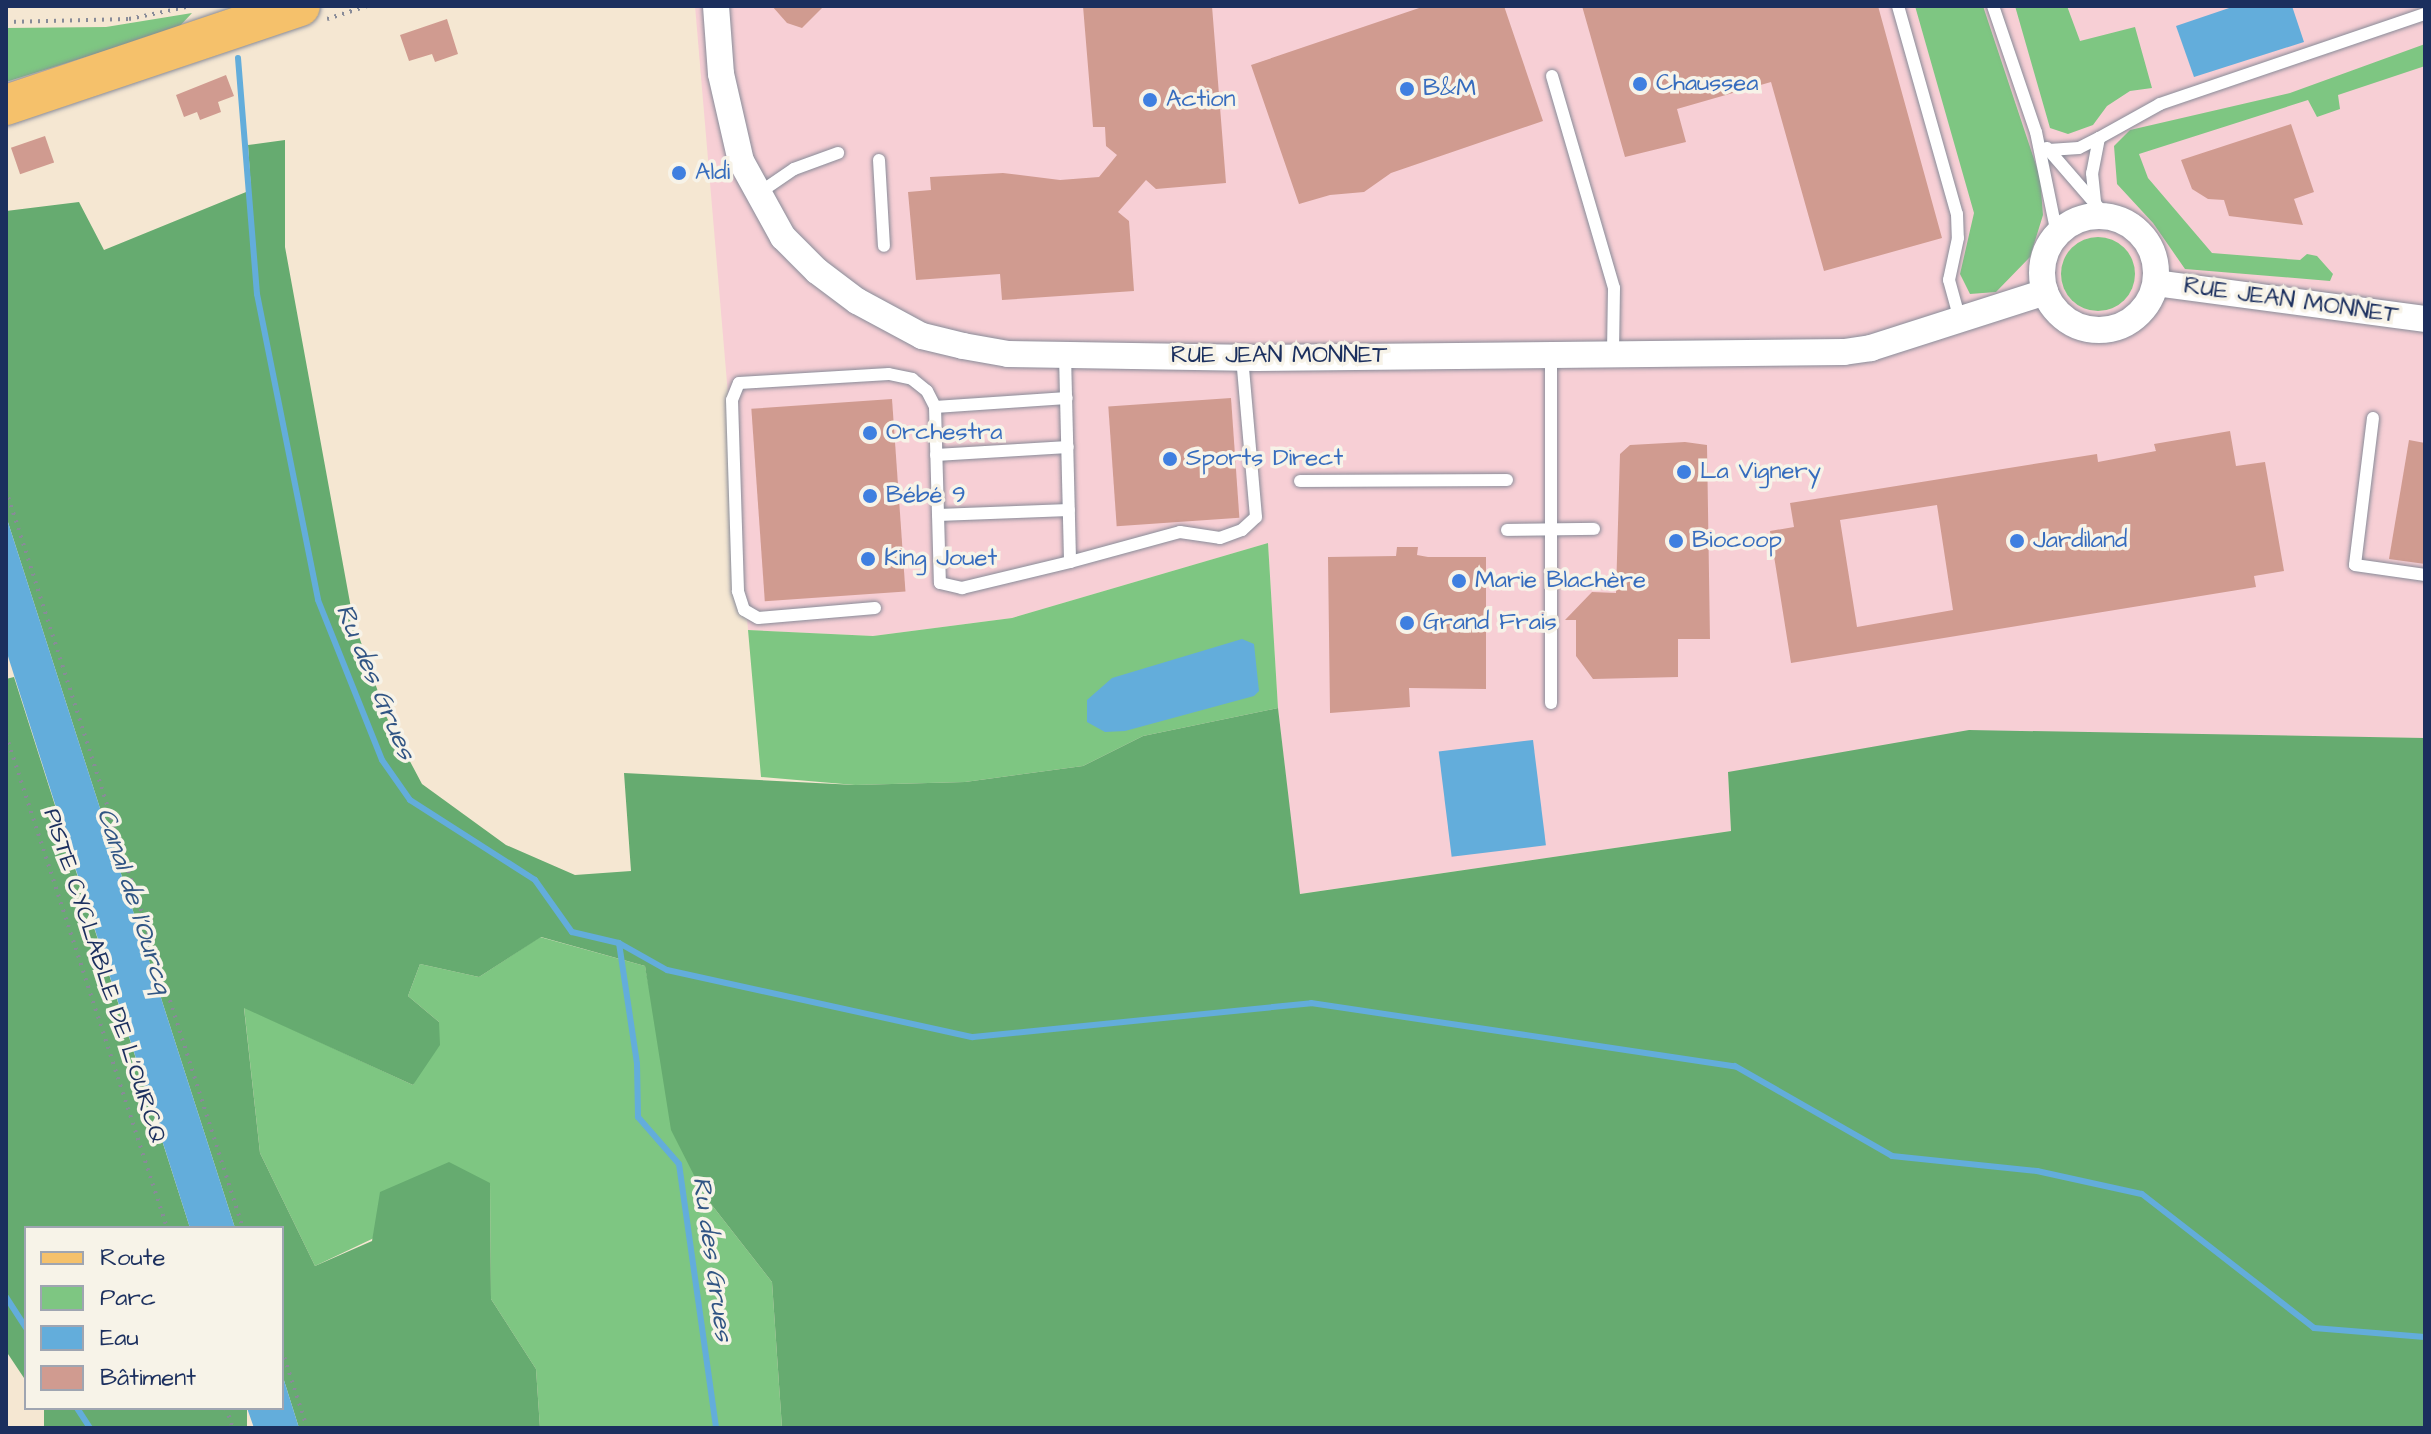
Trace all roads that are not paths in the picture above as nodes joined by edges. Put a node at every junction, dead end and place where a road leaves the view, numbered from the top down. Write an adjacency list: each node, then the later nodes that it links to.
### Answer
1 (300, 6): 7 (main road)
2 (716, 6): 13 (street, RUE JEAN MONNET)
3 (1898, 6): 20 (lane)
4 (1993, 6): 8 (lane)
5 (2425, 14): 9 (lane)
6 (1552, 76): 21 (lane)
7 (6, 105)
8 (2036, 132): 10 (lane); 15 (lane)
9 (2099, 138): 10 (lane); 14 (lane)
10 (2049, 150): 14 (lane)
11 (838, 153): 13 (lane)
12 (879, 160): 16 (lane)
13 (756, 195): 22 (street, RUE JEAN MONNET)
14 (2100, 210): 15 (street); 17 (street, RUE JEAN MONNET)
15 (2057, 234): 18 (street)
16 (884, 246)
17 (2156, 283): 18 (street, RUE JEAN MONNET); 19 (street, RUE JEAN MONNET)
18 (2045, 292): 20 (street, RUE JEAN MONNET)
19 (2425, 319)
20 (1960, 320): 21 (street, RUE JEAN MONNET)
21 (1613, 354): 23 (street, RUE JEAN MONNET)
22 (1065, 355): 24 (street, RUE JEAN MONNET); 25 (lane)
23 (1551, 355): 24 (street, RUE JEAN MONNET); 36 (lane)
24 (1242, 358): 37 (lane)
25 (1067, 398): 26 (lane); 28 (lane)
26 (935, 407): 29 (lane); 39 (lane)
27 (2373, 418): 38 (lane)
28 (1068, 447): 29 (lane); 32 (lane)
29 (936, 455): 33 (lane)
30 (1507, 480): 31 (lane)
31 (1300, 481)
32 (1069, 510): 33 (lane); 37 (lane)
33 (938, 515): 37 (lane)
34 (1594, 529): 36 (lane)
35 (1507, 530): 36 (lane)
36 (1551, 530): 40 (lane)
37 (1070, 562)
38 (2425, 575)
39 (875, 608)
40 (1551, 703)

